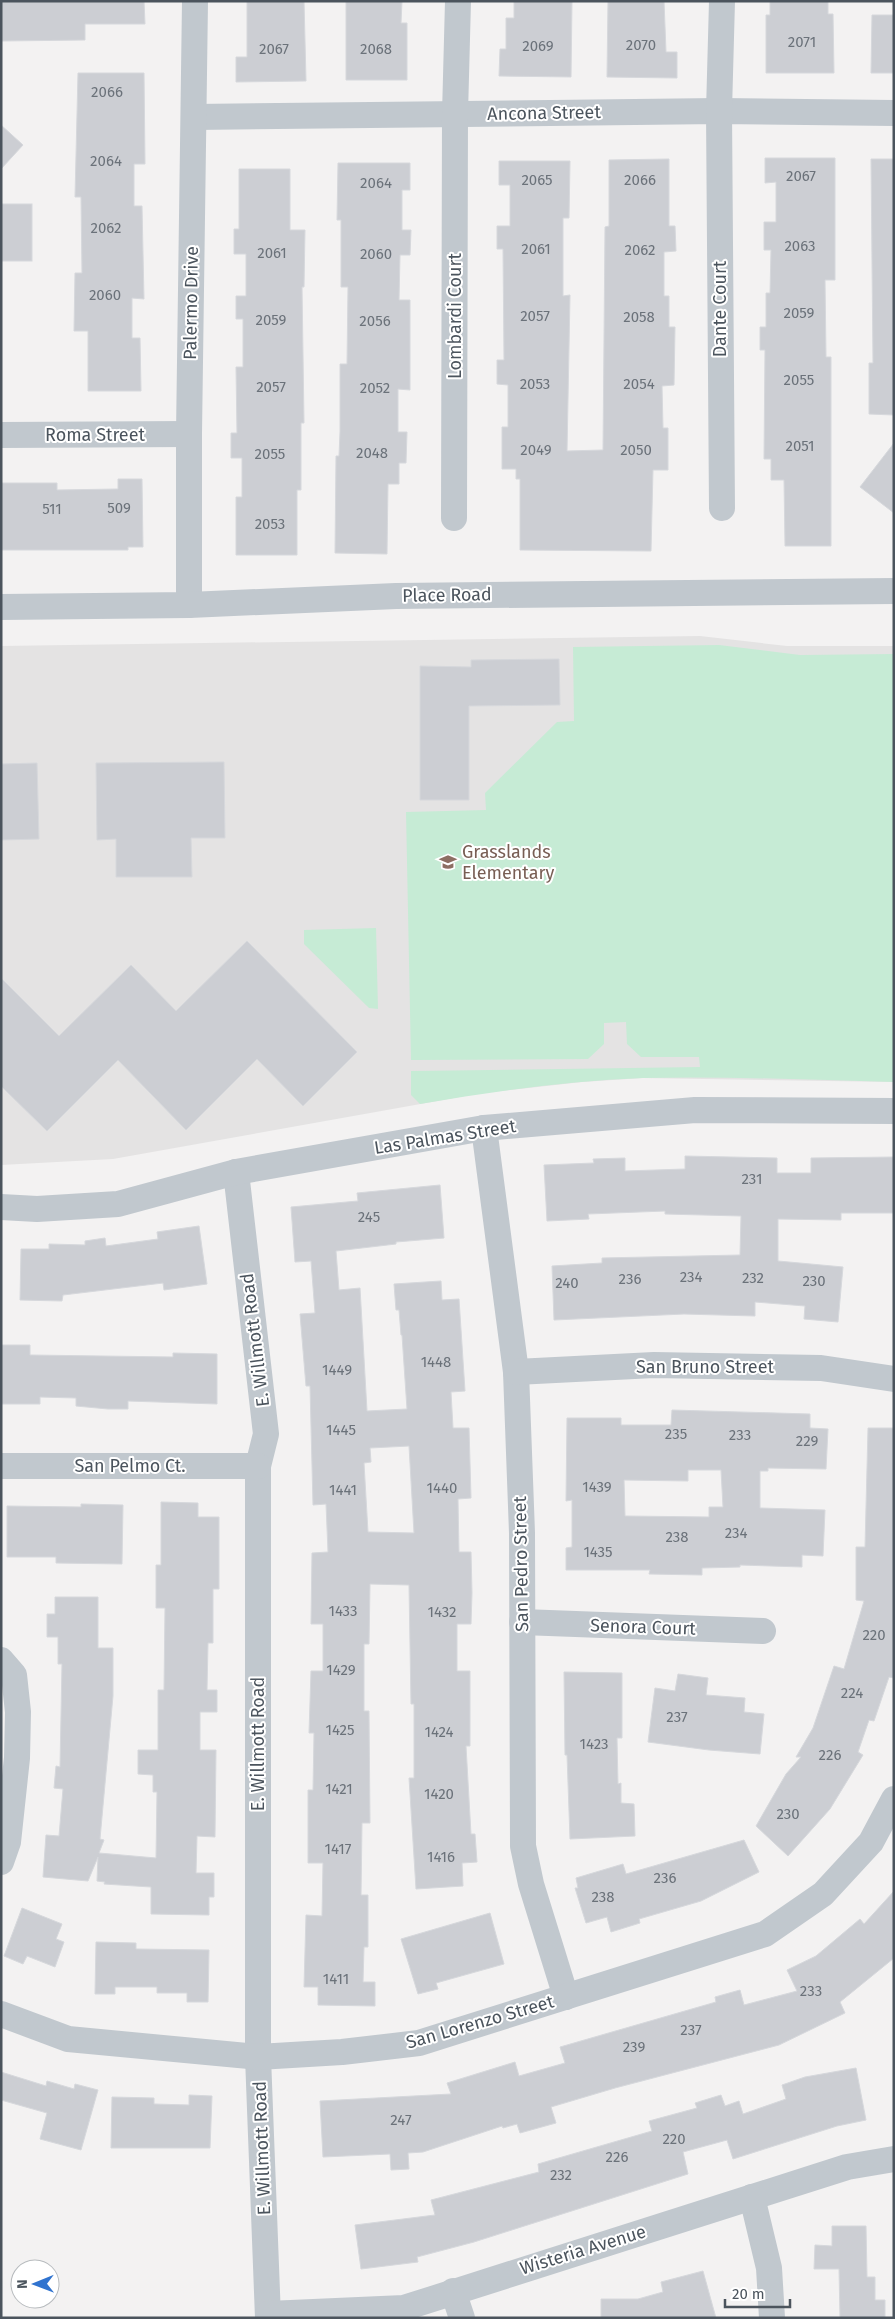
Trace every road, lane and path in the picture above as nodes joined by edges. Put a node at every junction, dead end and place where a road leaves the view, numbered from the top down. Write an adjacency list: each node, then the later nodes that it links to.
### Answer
1 (195, 1): 7 (street, Palermo Drive)
2 (458, 1): 6 (street, Lombardi Court)
3 (722, 1): 4 (street, Dante Court)
4 (719, 111): 5 (street, Ancona Street); 6 (street, Ancona Street); 10 (street, Dante Court)
5 (894, 113)
6 (455, 114): 7 (street, Ancona Street); 11 (street, Lombardi Court)
7 (194, 117): 8 (street, Palermo Drive)
8 (189, 434): 9 (street, Roma Street); 13 (street, Palermo Drive)
9 (1, 435)
10 (722, 508)
11 (454, 518)
12 (894, 591): 13 (street, Place Road)
13 (190, 605): 14 (street, Place Road)
14 (1, 608)
15 (894, 1111): 16 (street, Las Palmas Street)
16 (484, 1128): 17 (street, Las Palmas Street); 19 (street, San Pedro Street)
17 (236, 1172): 18 (street, Las Palmas Street); 22 (street, E. Willmott Road)
18 (1, 1207)
19 (516, 1372): 20 (street, San Bruno Street); 23 (street, San Pedro Street)
20 (894, 1379)
21 (1, 1466): 22 (street, San Pelmo Ct.)
22 (258, 1466): 30 (street, E. Willmott Road)
23 (522, 1622): 24 (street, Senora Court); 28 (street, San Pedro Street)
24 (763, 1631)
25 (1, 1660): 27 (street)
26 (894, 1799): 28 (street, San Lorenzo Street)
27 (1, 1862)
28 (566, 1997): 30 (street, San Lorenzo Street)
29 (1, 2014): 30 (street, San Lorenzo Street)
30 (258, 2057): 34 (street, E. Willmott Road)
31 (894, 2160): 32 (street, Wisteria Avenue)
32 (752, 2197): 33 (street, Wisteria Avenue); 36 (street)
33 (454, 2291): 34 (street, Wisteria Avenue); 35 (street)
34 (268, 2316)
35 (462, 2318)
36 (772, 2318)

